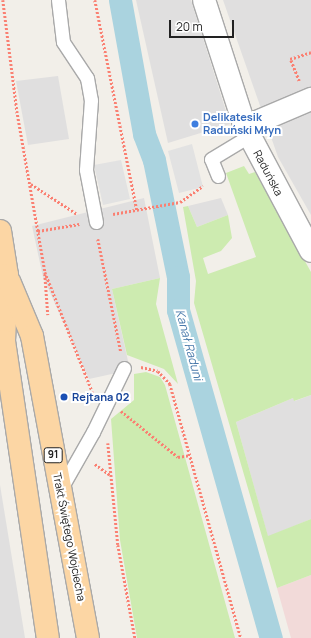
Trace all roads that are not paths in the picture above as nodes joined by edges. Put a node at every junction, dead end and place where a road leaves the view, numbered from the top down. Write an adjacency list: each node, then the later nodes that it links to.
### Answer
1 (58, 0): 6 (lane)
2 (204, 0): 4 (street, Raduńska)
3 (306, 94): 4 (street)
4 (247, 132): 5 (lane); 8 (street, Raduńska)
5 (218, 176)
6 (96, 222)
7 (0, 231): 9 (main road, Trakt Świętego Wojciecha / 91)
8 (311, 251)
9 (7, 275): 11 (main road, Trakt Świętego Wojciecha / 91); 12 (main road, Trakt Świętego Wojciecha / 91)
10 (124, 368): 11 (lane)
11 (60, 490): 13 (main road, Trakt Świętego Wojciecha / 91)
12 (48, 638)
13 (88, 638)

